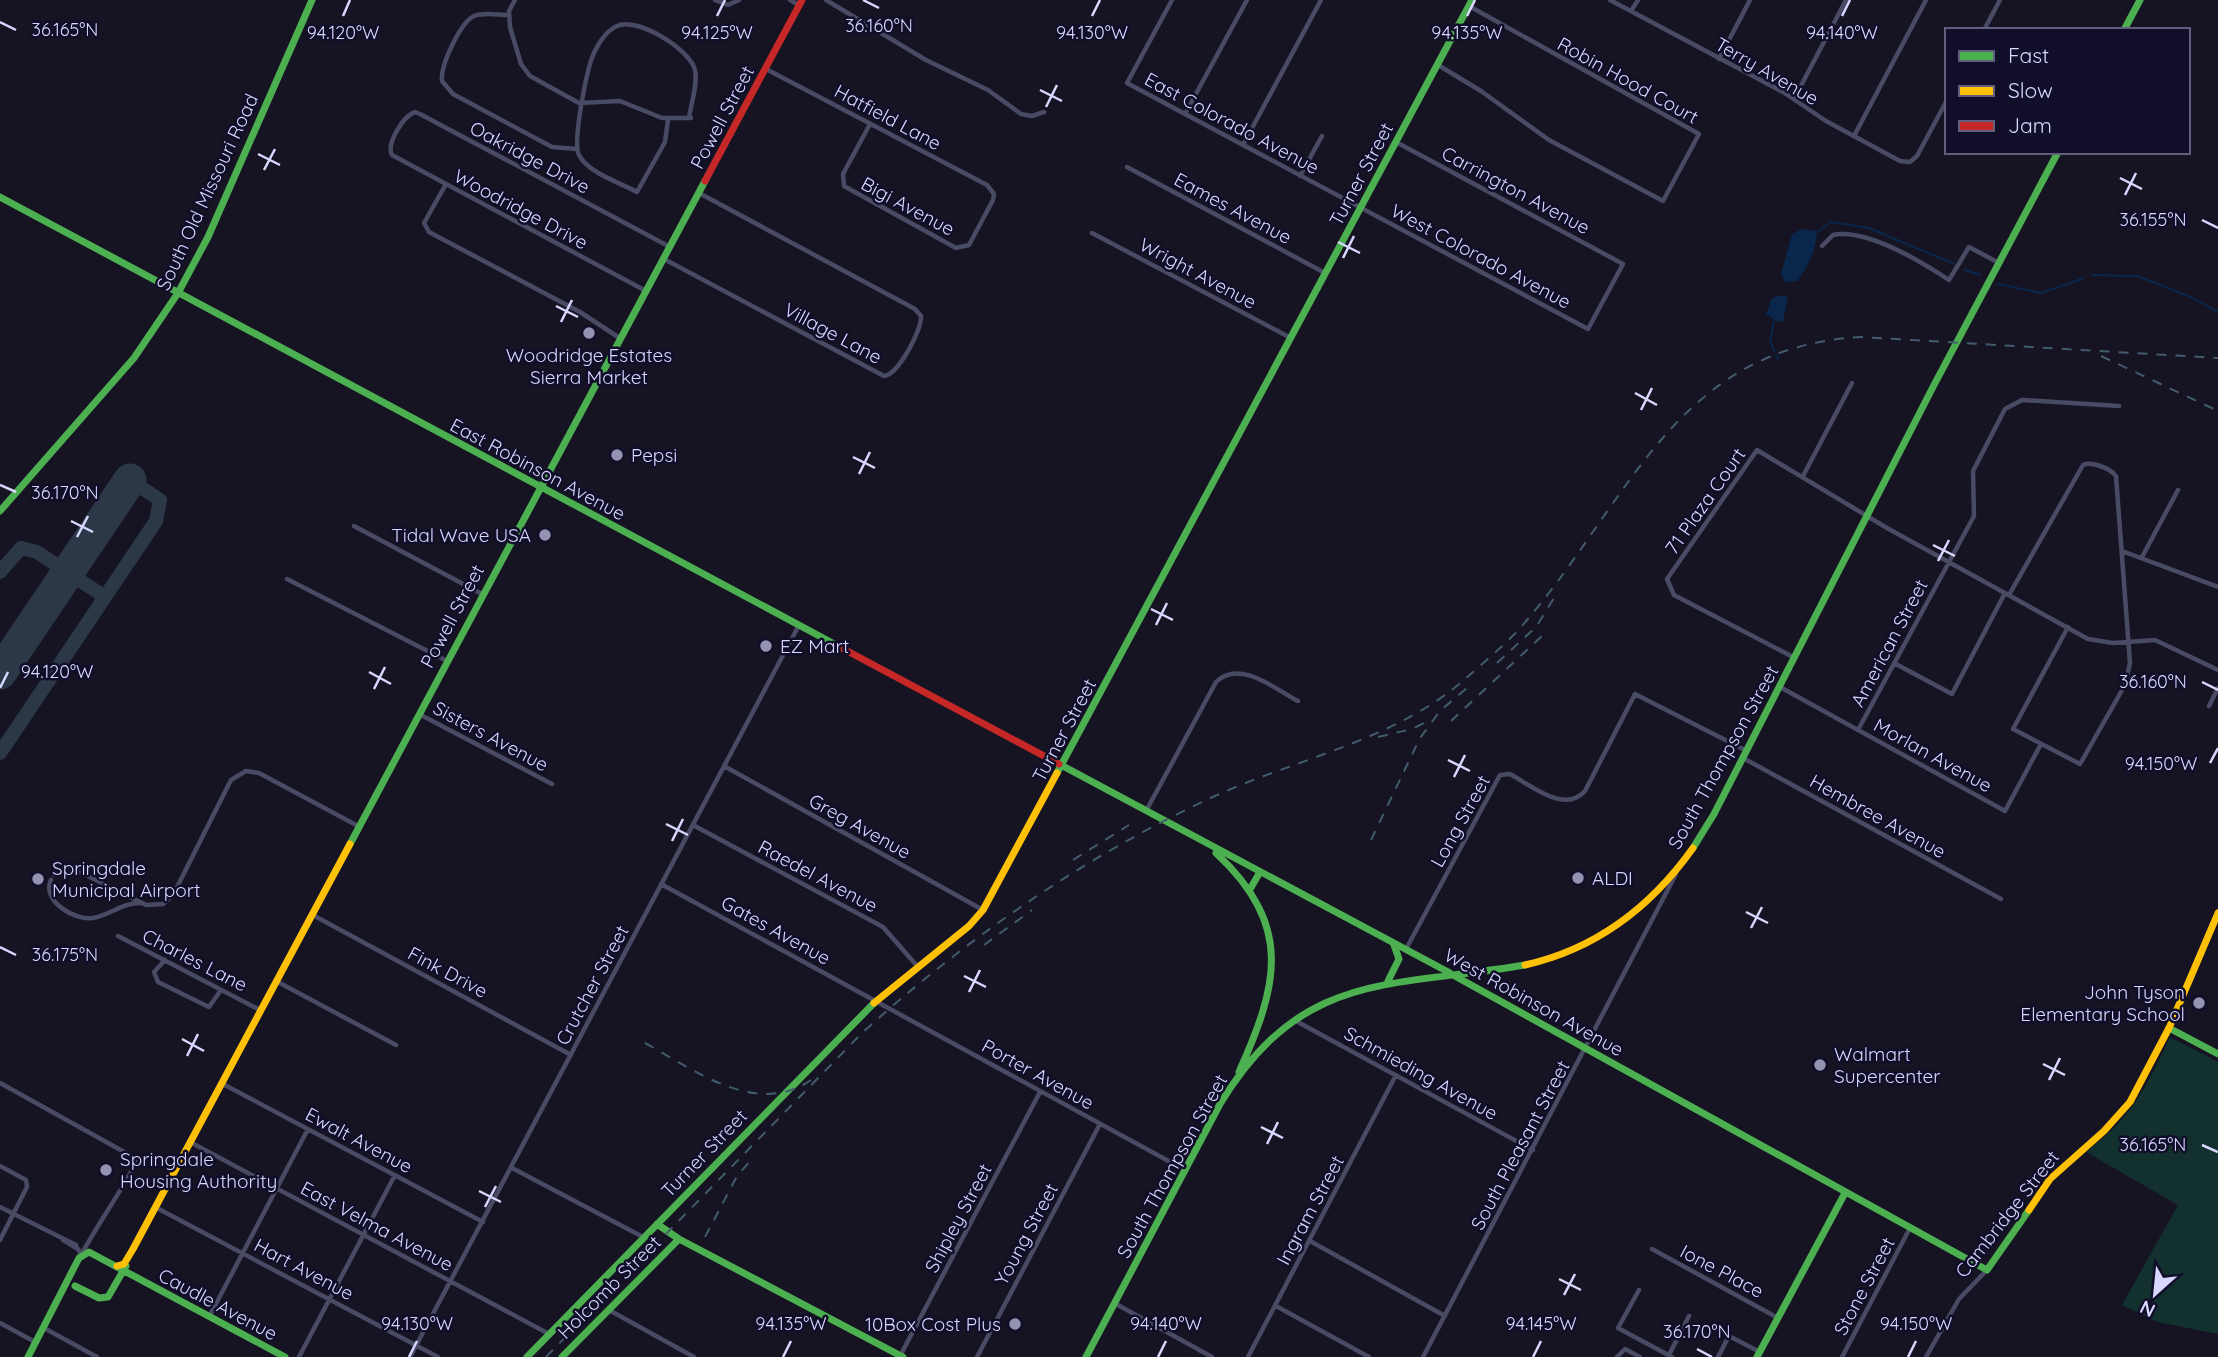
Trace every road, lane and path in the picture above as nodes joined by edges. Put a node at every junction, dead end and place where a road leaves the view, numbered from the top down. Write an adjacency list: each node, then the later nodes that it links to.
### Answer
1 (312, 0): 54 (main road, South Old Missouri Road)
2 (515, 0): 20 (street)
3 (715, 0): 4 (street)
4 (739, 0)
5 (790, 0): 17 (street)
6 (827, 0): 29 (street)
7 (1172, 0): 30 (street, East Colorado Avenue)
8 (1247, 0): 30 (street)
9 (1321, 0): 36 (street)
10 (1610, 0): 19 (street, Terry Avenue)
11 (1637, 0): 19 (street)
12 (1750, 0): 23 (street)
13 (1846, 0): 26 (street)
14 (1926, 0): 34 (street)
15 (2000, 0): 21 (street)
16 (2140, 0): 22 (main road)
17 (801, 2): 25 (main road, Powell Street)
18 (1470, 3): 24 (main road, Turner Street); 24 (street, Robin Hood Court)
19 (1631, 11): 23 (street, Terry Avenue)
20 (509, 15): 27 (street); 38 (street)
21 (1985, 28)
22 (2125, 28)
23 (1719, 59): 26 (street, Terry Avenue)
24 (1438, 65): 35 (main road, Turner Street)
25 (766, 69): 32 (street, Hatfield Lane); 43 (main road, Powell Street)
26 (1794, 99): 34 (street, Terry Avenue)
27 (583, 104): 31 (street); 31 (street); 38 (street)
28 (1945, 104): 34 (street, Terry Avenue)
29 (1044, 112)
30 (1185, 114): 36 (street, East Colorado Avenue)
31 (668, 120): 38 (street)
32 (870, 124): 49 (street, Hatfield Lane); 49 (street, Bigi Avenue)
33 (1322, 136): 41 (street)
34 (1854, 136)
35 (1396, 142): 45 (main road, Turner Street); 55 (street, Carrington Avenue)
36 (1243, 145): 41 (street, East Colorado Avenue)
37 (390, 146): 42 (street, Woodridge Drive); 48 (street, Oakridge Drive)
38 (577, 149)
39 (2057, 154): 51 (main road, South Thompson Street)
40 (1126, 167): 52 (street, Eames Avenue)
41 (1300, 176): 45 (street, East Colorado Avenue)
42 (446, 184): 53 (street, Woodridge Drive); 56 (street)
43 (699, 193): 48 (main road, Powell Street); 50 (street, Village Lane)
44 (0, 197): 54 (main road, East Robinson Avenue)
45 (1360, 208): 52 (main road, Turner Street); 55 (street, West Colorado Avenue)
46 (1091, 233): 57 (street, Wright Avenue)
47 (1822, 246): 51 (street)
48 (670, 247): 50 (main road, Powell Street)
49 (965, 248)
50 (664, 259): 53 (main road, Powell Street)
51 (1999, 263): 64 (main road, South Thompson Street)
52 (1326, 273): 57 (main road, Turner Street)
53 (647, 291): 56 (main road, Powell Street)
54 (178, 293): 61 (main road, East Robinson Avenue); 63 (main road, South Old Missouri Road)
55 (1588, 329)
56 (621, 339): 61 (main road, Powell Street)
57 (1292, 339): 90 (main road, Turner Street)
58 (1852, 383): 60 (street)
59 (2119, 406): 68 (street, American Street)
60 (1803, 476): 64 (street, 71 Plaza Court); 76 (street, 71 Plaza Court)
61 (539, 488): 71 (main road, Powell Street); 73 (main road, East Robinson Avenue)
62 (2178, 490): 67 (street)
63 (0, 511)
64 (1867, 515): 68 (street, 71 Plaza Court); 76 (main road, South Thompson Street)
65 (354, 526): 71 (street)
66 (2122, 551): 67 (street); 72 (street); 75 (street)
67 (2142, 557): 70 (street)
68 (1948, 562): 72 (street, 71 Plaza Court); 78 (street, American Street)
69 (287, 579): 77 (street)
70 (2218, 587)
71 (482, 594): 77 (main road, Powell Street)
72 (2007, 594): 74 (street, 71 Plaza Court); 78 (street)
73 (798, 627): 89 (street, Crutcher Street); 90 (main road, East Robinson Avenue)
74 (2068, 627): 75 (street, 71 Plaza Court); 87 (street)
75 (2129, 641): 79 (street, 71 Plaza Court); 87 (street)
76 (1796, 659): 80 (main road, South Thompson Street)
77 (447, 661): 85 (main road, Powell Street)
78 (1894, 663): 86 (street, American Street)
79 (2218, 670)
80 (1780, 687): 86 (street, Morlan Avenue); 88 (main road, South Thompson Street)
81 (2218, 688): 84 (street)
82 (1635, 694): 88 (street, Hembree Avenue); 107 (street, Long Street)
83 (1298, 701): 92 (street)
84 (2209, 706)
85 (418, 714): 91 (street, Sisters Avenue); 94 (main road, Powell Street)
86 (1858, 730): 87 (street, Morlan Avenue)
87 (2041, 744)
88 (1744, 754): 97 (main road, South Thompson Street); 100 (street, Hembree Avenue)
89 (724, 766): 93 (street, Crutcher Street); 102 (street, Greg Avenue)
90 (1061, 767): 92 (main road, West Robinson Avenue); 102 (main road, Turner Street)
91 (551, 784)
92 (1146, 812): 95 (main road, West Robinson Avenue)
93 (693, 825): 98 (street, Crutcher Street); 109 (street, Raedel Avenue)
94 (358, 826): 101 (street); 104 (main road, Powell Street)
95 (1203, 842): 96 (main road, West Robinson Avenue); 99 (main road)
96 (1257, 871): 99 (main road); 106 (main road, West Robinson Avenue)
97 (1678, 871): 110 (main road, South Thompson Street); 121 (street, South Pleasant Street)
98 (661, 884): 114 (street, Gates Avenue); 123 (street, Crutcher Street)
99 (1248, 888): 117 (main road)
100 (2001, 899)
101 (141, 903): 101 (street)
102 (984, 910): 109 (main road, Turner Street)
103 (2218, 913): 118 (main road, Cambridge Street)
104 (311, 914): 111 (main road, Powell Street); 123 (street, Fink Drive)
105 (118, 936): 108 (street, Charles Lane)
106 (1387, 939): 107 (main road, West Robinson Avenue); 112 (main road)
107 (1406, 949): 110 (main road, West Robinson Avenue)
108 (165, 960): 113 (street, Charles Lane); 113 (street)
109 (918, 967): 114 (main road, Turner Street)
110 (1450, 973): 112 (main road, South Thompson Street); 121 (main road, West Robinson Avenue)
111 (276, 980): 115 (main road, Powell Street); 120 (street)
112 (1388, 981): 116 (main road, South Thompson Street)
113 (221, 990): 115 (street, Charles Lane)
114 (877, 1001): 128 (street, Porter Avenue); 143 (main road, Turner Street)
115 (260, 1010): 126 (main road, Powell Street)
116 (1296, 1021): 119 (main road, South Thompson Street); 124 (street, Schmieding Avenue)
117 (1259, 1026): 119 (main road); 127 (main road)
118 (2169, 1028): 122 (main road); 154 (main road, Cambridge Street)
119 (1268, 1042): 127 (main road, South Thompson Street)
120 (396, 1045)
121 (1587, 1050): 132 (street, South Pleasant Street); 138 (main road, West Robinson Avenue)
122 (2218, 1054)
123 (571, 1055): 134 (street, Crutcher Street)
124 (1396, 1075): 132 (street, Schmieding Avenue); 149 (street, Ingram Street)
125 (0, 1083): 151 (street)
126 (221, 1083): 130 (street, Ewalt Avenue); 131 (main road, Powell Street)
127 (1233, 1083): 135 (main road, South Thompson Street)
128 (1040, 1091): 129 (street, Porter Avenue); 187 (street, Shipley Street)
129 (1100, 1124): 135 (street, Porter Avenue); 188 (street, Young Street)
130 (308, 1129): 136 (street, Ewalt Avenue); 137 (street)
131 (190, 1142): 137 (street, East Velma Avenue); 140 (main road, Powell Street)
132 (1533, 1150): 166 (street, South Pleasant Street)
133 (0, 1166): 141 (street)
134 (512, 1168): 142 (street, Crutcher Street); 146 (street)
135 (1186, 1170): 162 (main road, South Thompson Street)
136 (395, 1175): 142 (street, Ewalt Avenue); 145 (street)
137 (277, 1188): 145 (street, East Velma Avenue); 152 (street)
138 (1844, 1193): 144 (main road, West Robinson Avenue); 169 (main road)
139 (0, 1207): 141 (street)
140 (155, 1207): 152 (street, Hart Avenue); 153 (main road, Powell Street)
141 (14, 1214): 148 (street); 151 (street)
142 (482, 1222): 158 (street, Crutcher Street)
143 (657, 1224): 146 (main road, Turner Street); 147 (main road)
144 (1910, 1228): 154 (main road, West Robinson Avenue); 197 (street, Stone Street)
145 (364, 1235): 158 (street, East Velma Avenue); 161 (street)
146 (643, 1237): 172 (main road, Turner Street)
147 (679, 1239): 165 (main road, Holcomb Street); 187 (main road)
148 (0, 1240)
149 (1310, 1241): 164 (street, Ingram Street); 166 (street)
150 (1652, 1250): 169 (street, Ione Place)
151 (85, 1252): 153 (main road); 155 (main road)
152 (243, 1253): 161 (street, Hart Avenue); 168 (street)
153 (121, 1268): 156 (main road, Powell Street); 157 (main road, Caudle Avenue)
154 (1987, 1270): 198 (street, Cambridge Street)
155 (70, 1275): 159 (main road); 163 (main road)
156 (119, 1278): 157 (main road, Caudle Avenue); 159 (main road)
157 (136, 1278): 168 (main road, Caudle Avenue)
158 (450, 1281): 172 (street, East Velma Avenue); 174 (street, Crutcher Street)
159 (75, 1286): 163 (main road)
160 (1639, 1290): 177 (street)
161 (330, 1298): 174 (street, Hart Avenue); 181 (street)
162 (1115, 1304): 175 (street); 189 (main road, South Thompson Street)
163 (55, 1306): 171 (main road)
164 (1276, 1306): 191 (street, Ingram Street); 192 (street)
165 (608, 1310): 185 (main road, Holcomb Street); 186 (street)
166 (1445, 1316): 193 (street, South Pleasant Street)
167 (1689, 1316): 177 (street)
168 (209, 1317): 180 (main road, Caudle Avenue)
169 (1778, 1318): 176 (main road)
170 (0, 1323): 173 (street)
171 (44, 1328): 173 (main road); 179 (street)
172 (550, 1334): 184 (main road, Turner Street)
173 (36, 1342): 178 (main road)
174 (416, 1345): 182 (street, Crutcher Street); 183 (street, Hart Avenue)
175 (1200, 1354): 190 (street)
176 (1758, 1355): 196 (street)
177 (1670, 1356)
178 (27, 1357)
179 (97, 1357)
180 (285, 1357)
181 (299, 1357)
182 (410, 1357)
183 (438, 1357)
184 (527, 1357)
185 (562, 1357)
186 (694, 1357)
187 (901, 1357)
188 (977, 1357)
189 (1087, 1357)
190 (1212, 1357)
191 (1248, 1357)
192 (1370, 1357)
193 (1423, 1357)
194 (1617, 1357): 195 (street)
195 (1640, 1357)
196 (1718, 1357)
197 (1842, 1357)
198 (1926, 1357)

